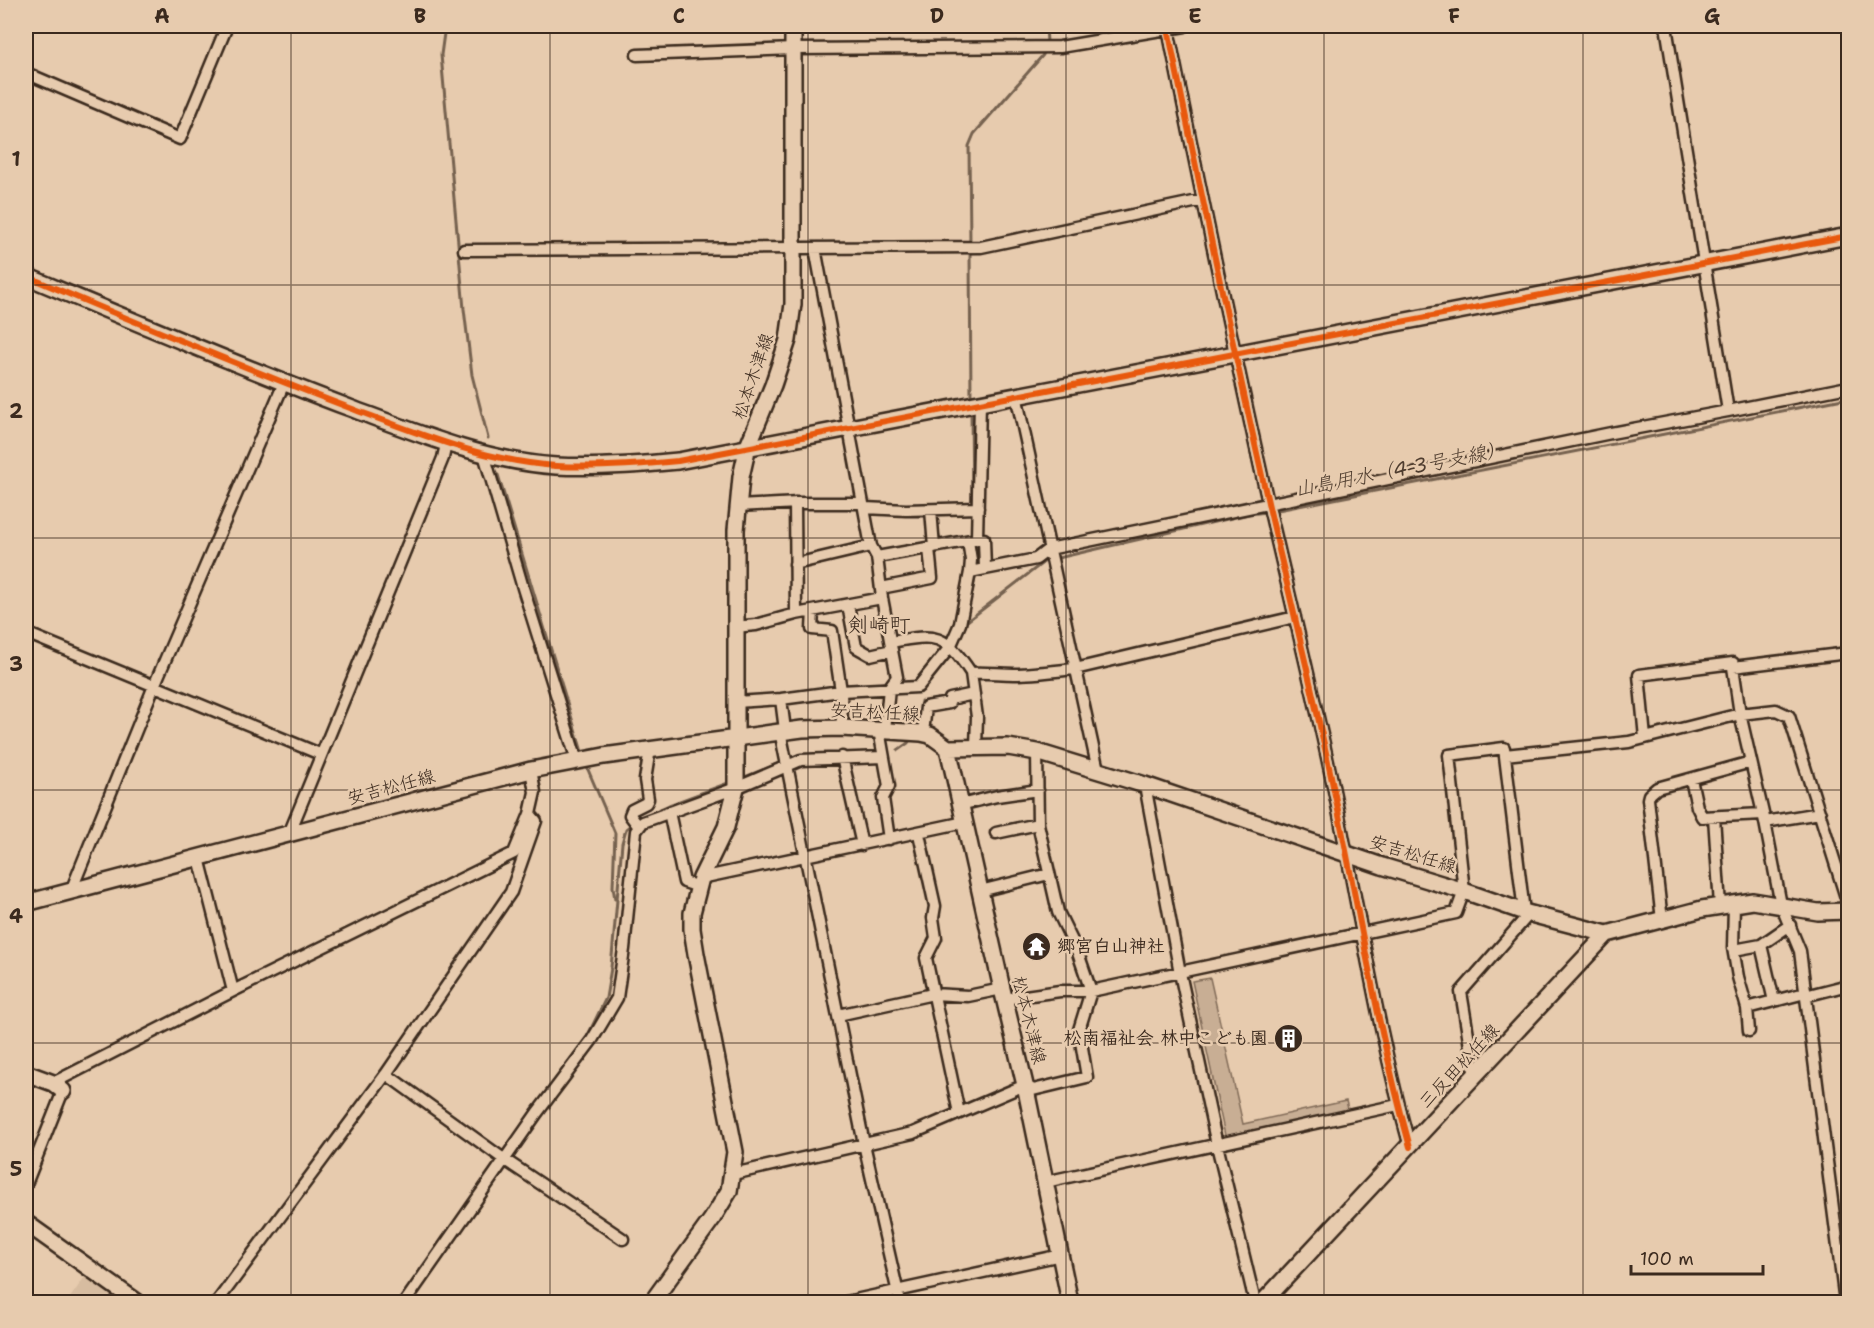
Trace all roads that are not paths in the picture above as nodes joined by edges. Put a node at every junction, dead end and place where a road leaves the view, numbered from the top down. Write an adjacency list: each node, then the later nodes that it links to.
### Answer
1 (227, 26): 8 (street)
2 (794, 26): 6 (main road, 松本木津線)
3 (1185, 26): 5 (street)
4 (1666, 26): 14 (street)
5 (1168, 28): 6 (street); 9 (street)
6 (794, 49): 7 (street); 11 (main road, 松本木津線)
7 (637, 55)
8 (26, 74)
9 (1203, 200): 12 (street); 16 (street)
10 (1848, 236): 14 (main road)
11 (793, 248): 12 (street); 13 (street); 24 (main road, 松本木津線)
12 (815, 248): 22 (street)
13 (464, 250)
14 (1705, 263): 16 (main road); 21 (street)
15 (26, 276): 17 (main road)
16 (1236, 353): 19 (main road); 30 (street)
17 (284, 383): 23 (main road); 54 (street)
18 (1848, 387): 21 (street)
19 (1016, 395): 20 (main road); 35 (street)
20 (974, 403): 22 (main road); 29 (street)
21 (1728, 411): 30 (street)
22 (849, 427): 24 (main road); 28 (street)
23 (446, 444): 25 (main road); 71 (street)
24 (748, 446): 25 (main road); 27 (main road, 松本木津線)
25 (484, 454): 75 (street)
26 (795, 503): 27 (street); 28 (street); 36 (street)
27 (738, 506): 44 (main road, 松本木津線)
28 (864, 506): 31 (street); 34 (street)
29 (974, 508): 31 (street); 32 (street)
30 (1270, 508): 35 (street); 43 (street)
31 (931, 510): 33 (street)
32 (974, 540): 33 (street); 37 (street); 38 (street)
33 (931, 548): 34 (street); 39 (street)
34 (874, 551): 36 (street); 39 (street)
35 (1050, 555): 37 (street); 52 (street)
36 (795, 564): 42 (street)
37 (985, 569): 38 (street)
38 (970, 572): 48 (street)
39 (881, 593): 40 (street); 47 (street)
40 (848, 605): 41 (street); 46 (street)
41 (813, 611): 42 (street); 49 (street)
42 (796, 614): 44 (street)
43 (1295, 617): 52 (street); 98 (street)
44 (734, 627): 59 (main road, 松本木津線)
45 (26, 633): 54 (street)
46 (856, 646): 47 (street); 49 (street)
47 (892, 646): 48 (street); 55 (street)
48 (950, 647): 53 (street); 55 (street)
49 (837, 651): 56 (street)
50 (1848, 653): 60 (street)
51 (1733, 663): 66 (street)
52 (1076, 669): 53 (street); 79 (street)
53 (971, 673): 57 (street)
54 (154, 686): 71 (street); 103 (street)
55 (889, 688): 56 (street); 62 (street)
56 (841, 691): 58 (street); 61 (street)
57 (974, 693): 64 (street); 67 (street)
58 (781, 699): 59 (street); 63 (street)
59 (735, 702): 65 (main road, 松本木津線)
60 (1740, 714): 66 (street); 77 (street); 86 (street)
61 (842, 728): 62 (main road, 安吉松任線); 63 (main road, 安吉松任線)
62 (882, 730): 64 (main road, 安吉松任線); 74 (street)
63 (782, 731): 65 (main road, 安吉松任線); 76 (street)
64 (917, 733): 68 (main road, 安吉松任線)
65 (736, 738): 69 (main road, 安吉松任線); 81 (main road, 松本木津線)
66 (1645, 738): 72 (street)
67 (976, 747): 68 (main road, 安吉松任線); 70 (main road, 安吉松任線)
68 (948, 748): 84 (main road, 松本木津線)
69 (650, 749): 75 (main road, 安吉松任線); 91 (street)
70 (1037, 752): 79 (main road, 安吉松任線); 83 (street)
71 (320, 754): 94 (street)
72 (1505, 755): 105 (street); 111 (street)
73 (842, 757): 74 (street); 76 (street); 97 (street)
74 (883, 757): 96 (street)
75 (577, 761): 78 (main road, 安吉松任線)
76 (785, 761): 81 (street); 99 (street)
77 (1752, 762): 80 (street); 89 (street)
78 (531, 770): 87 (street); 94 (main road, 安吉松任線)
79 (1098, 770): 82 (main road, 安吉松任線)
80 (1690, 779): 88 (street); 112 (street)
81 (736, 782): 85 (street); 102 (main road, 松本木津線)
82 (1145, 784): 98 (main road, 安吉松任線); 118 (street)
83 (1038, 790): 84 (street); 92 (street)
84 (960, 805): 90 (main road, 松本木津線)
85 (669, 812): 91 (street); 102 (street)
86 (1820, 813): 89 (street); 107 (street)
87 (530, 814): 120 (street); 130 (street)
88 (1714, 817): 89 (street); 108 (street)
89 (1764, 818): 109 (street)
90 (965, 822): 95 (street); 104 (main road, 松本木津線)
91 (636, 823): 139 (street)
92 (1038, 824): 93 (street); 101 (street)
93 (996, 833)
94 (289, 834): 100 (main road, 安吉松任線)
95 (919, 834): 96 (street); 122 (street)
96 (889, 839): 97 (street)
97 (862, 845): 99 (street)
98 (1346, 854): 105 (main road, 安吉松任線); 114 (street)
99 (806, 856): 102 (street); 127 (street)
100 (199, 858): 103 (main road, 安吉松任線); 120 (street)
101 (1049, 874): 104 (street); 121 (street)
102 (700, 882): 140 (main road, 松本木津線)
103 (71, 891): 106 (main road, 安吉松任線)
104 (980, 891): 123 (main road, 松本木津線)
105 (1464, 891): 111 (main road, 安吉松任線); 114 (street)
106 (26, 903)
107 (1848, 904)
108 (1727, 905): 109 (main road, 安吉松任線); 112 (main road, 安吉松任線); 117 (street)
109 (1781, 905): 110 (main road, 安吉松任線); 113 (street)
110 (1848, 911)
111 (1527, 913): 115 (main road, 安吉松任線); 131 (street)
112 (1662, 920): 115 (main road, 安吉松任線)
113 (1790, 925): 116 (street); 124 (street)
114 (1360, 934): 118 (street); 134 (street)
115 (1607, 934): 131 (main road, 三反田松任線)
116 (1761, 945): 117 (street); 125 (street)
117 (1734, 950): 126 (street)
118 (1180, 974): 121 (street); 137 (street)
119 (1848, 985): 124 (street)
120 (233, 991): 133 (street)
121 (1091, 992): 123 (street); 132 (street)
122 (933, 994): 123 (street); 127 (street); 135 (street)
123 (1003, 994): 132 (main road, 松本木津線)
124 (1805, 994): 125 (street); 156 (street)
125 (1774, 1001): 126 (street)
126 (1747, 1008): 128 (street)
127 (838, 1015): 136 (street)
128 (1749, 1031)
129 (26, 1073): 133 (main road)
130 (386, 1074): 139 (street); 148 (street)
131 (1475, 1077): 138 (main road, 三反田松任線)
132 (1025, 1085): 135 (street); 141 (main road, 松本木津線)
133 (58, 1087): 142 (street)
134 (1398, 1105): 137 (street); 138 (street)
135 (959, 1113): 136 (street)
136 (864, 1144): 140 (street); 146 (street)
137 (1217, 1145): 141 (street); 154 (street)
138 (1410, 1147): 155 (main road, 三反田松任線)
139 (501, 1157): 144 (street); 149 (street)
140 (733, 1174): 150 (main road)
141 (1045, 1182): 145 (main road, 松本木津線)
142 (26, 1184)
143 (26, 1223): 147 (main road)
144 (623, 1239)
145 (1061, 1255): 146 (street); 153 (main road, 松本木津線)
146 (897, 1291): 151 (street); 152 (street)
147 (137, 1302)
148 (217, 1302)
149 (405, 1302)
150 (652, 1302)
151 (846, 1302)
152 (900, 1302)
153 (1070, 1302)
154 (1255, 1302)
155 (1263, 1302)
156 (1845, 1302)

